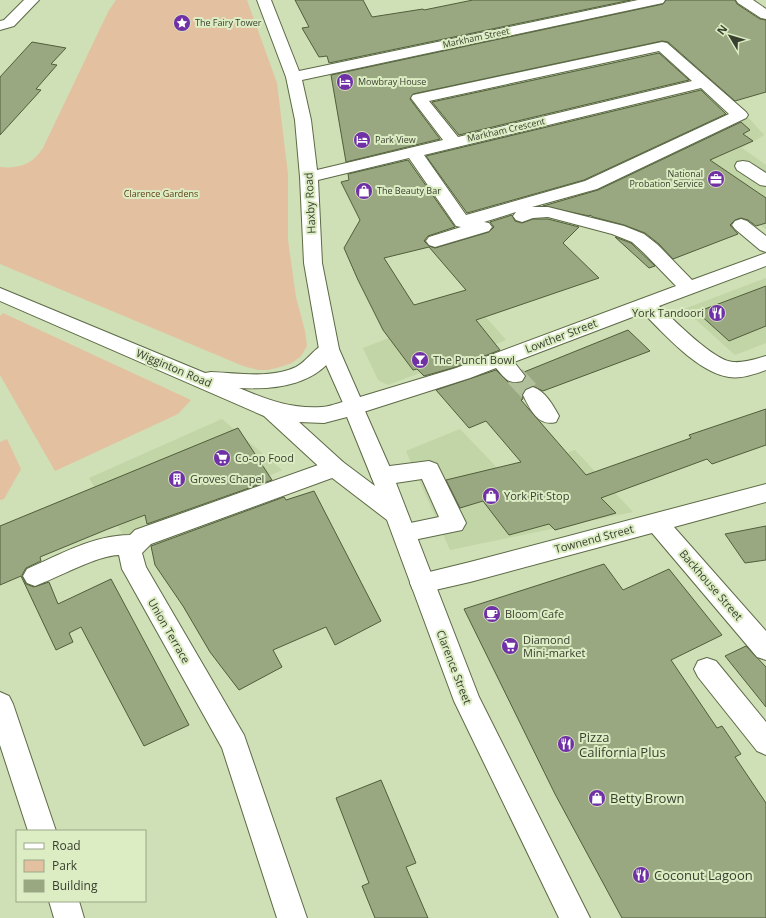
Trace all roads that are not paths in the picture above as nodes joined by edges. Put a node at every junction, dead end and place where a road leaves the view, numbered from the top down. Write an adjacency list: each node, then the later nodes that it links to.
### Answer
1 (32, 0): 6 (street)
2 (261, 0): 7 (street, Haxby Road)
3 (658, 0): 7 (street, Markham Street)
4 (743, 0): 5 (street)
5 (766, 15)
6 (0, 26)
7 (294, 77): 12 (street, Haxby Road)
8 (704, 83): 9 (street, Markham Crescent); 9 (street); 10 (street)
9 (454, 143): 10 (street, Markham Crescent)
10 (414, 153): 12 (street, Markham Crescent)
11 (744, 166): 13 (street)
12 (309, 177): 21 (street, Haxby Road)
13 (766, 181)
14 (740, 225): 16 (street)
15 (434, 241): 18 (street)
16 (766, 246)
17 (766, 259): 18 (street, Lowther Street)
18 (688, 287): 20 (street, Lowther Street)
19 (0, 294): 25 (street, Wigginton Road)
20 (645, 304): 22 (street, Lowther Street); 23 (street)
21 (329, 349): 25 (street); 27 (street, Haxby Road)
22 (500, 359): 24 (street); 27 (street, Lowther Street)
23 (766, 363)
24 (515, 376)
25 (200, 379): 28 (street, Wigginton Road)
26 (533, 395): 29 (street)
27 (354, 407): 28 (street, Wigginton Road); 31 (street, Clarence Street)
28 (271, 410): 30 (street)
29 (548, 416)
30 (335, 468): 34 (street); 35 (street)
31 (382, 476): 34 (street, Clarence Street); 34 (street)
32 (766, 493): 33 (street, Townend Street)
33 (656, 522): 37 (street, Townend Street); 38 (street, Backhouse Street)
34 (400, 524): 37 (street, Clarence Street)
35 (135, 546): 36 (street); 45 (street, Union Terrace)
36 (35, 576)
37 (422, 583): 46 (street, Clarence Street)
38 (766, 649)
39 (707, 669): 41 (street)
40 (0, 704): 42 (street)
41 (766, 742)
42 (42, 830)
43 (64, 902): 44 (street)
44 (69, 918)
45 (292, 918)
46 (575, 918)

